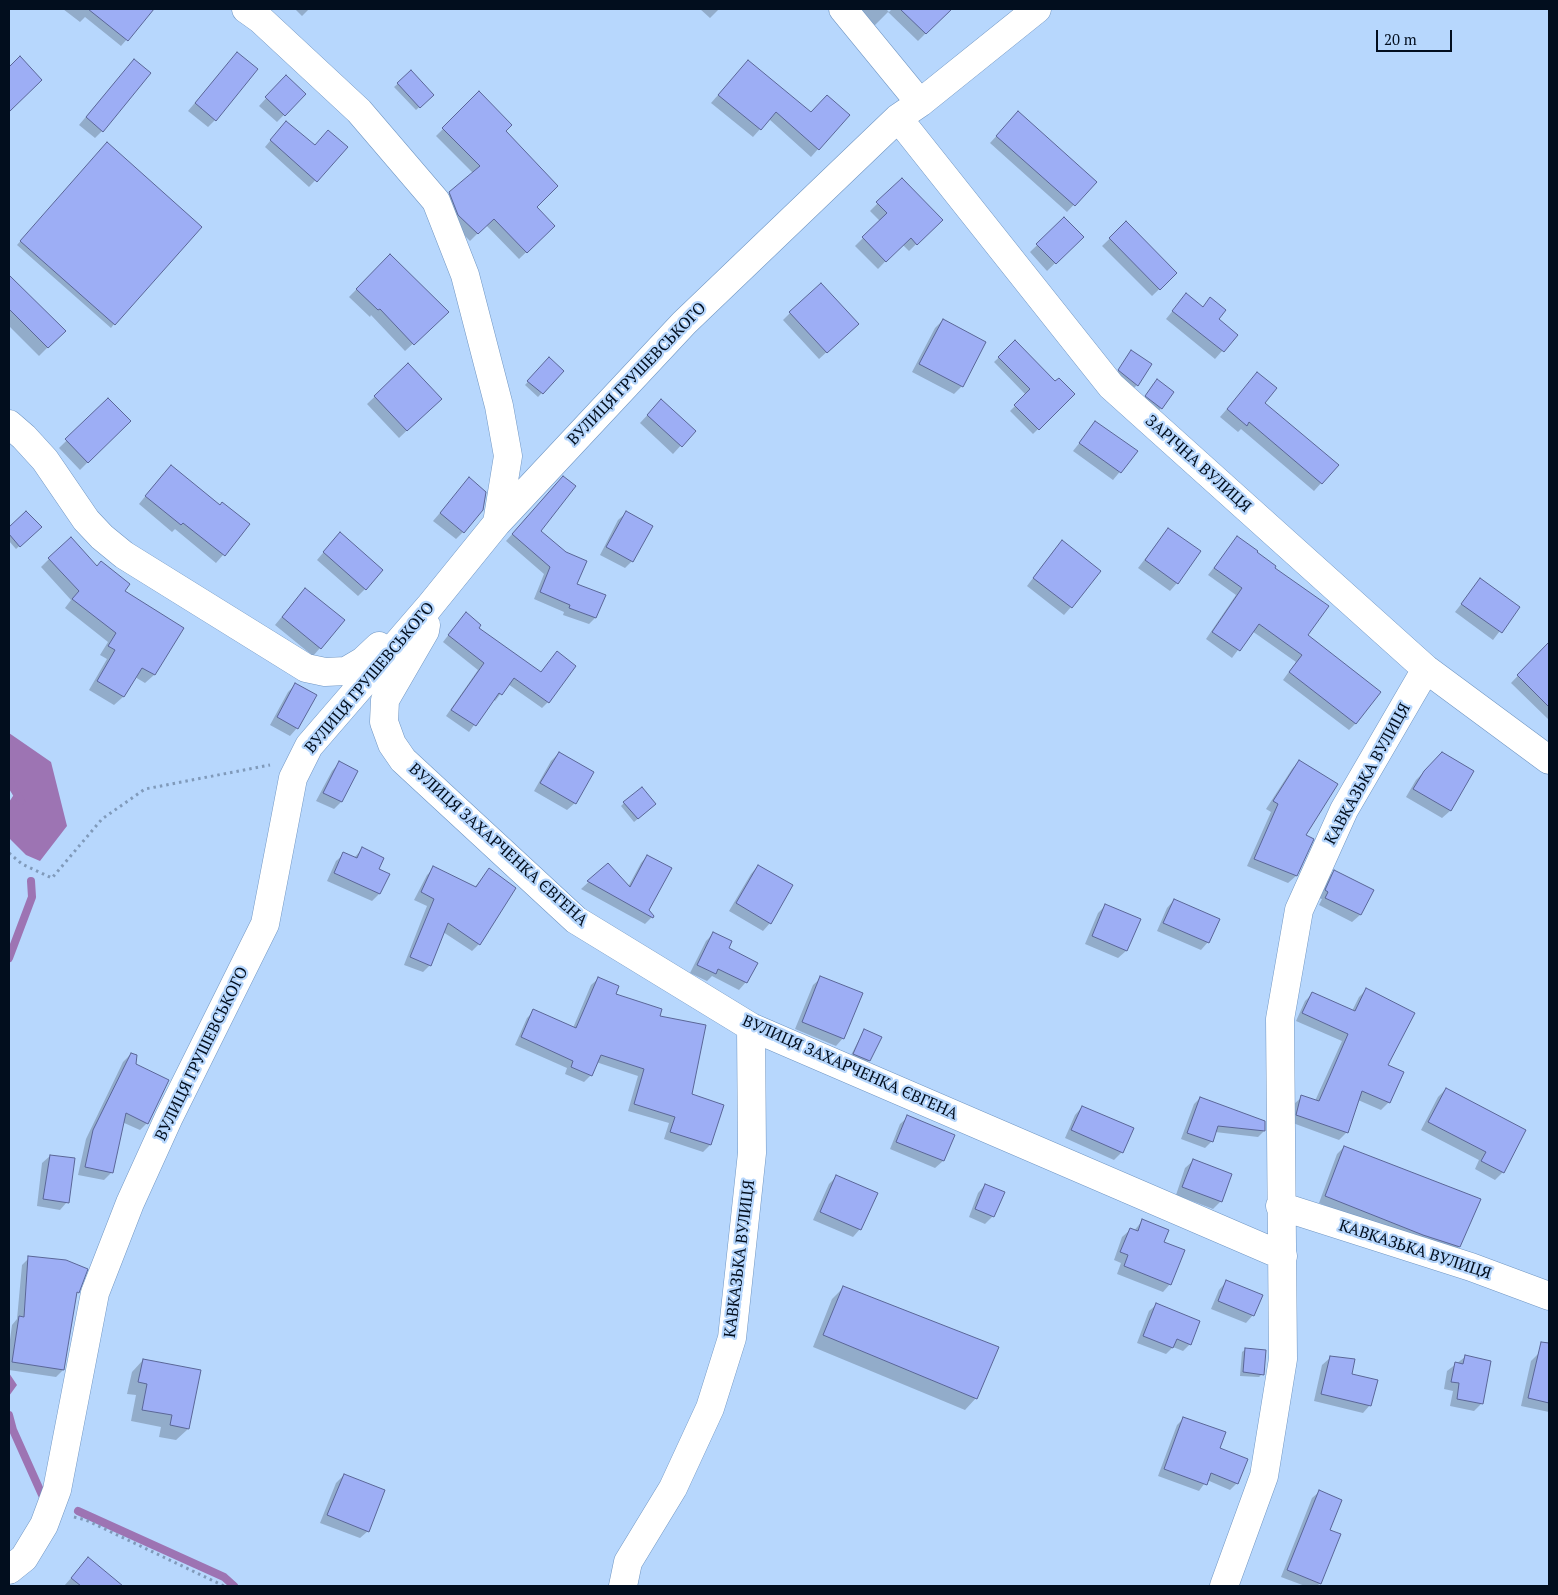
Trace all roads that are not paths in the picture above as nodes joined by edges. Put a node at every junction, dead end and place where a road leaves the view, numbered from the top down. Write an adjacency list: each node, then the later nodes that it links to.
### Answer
1 (246, 9): 6 (street)
2 (843, 9): 4 (street, ЗАРІЧНА ВУЛИЦЯ)
3 (1037, 9): 4 (street, ВУЛИЦЯ ГРУШЕВСЬКОГО)
4 (909, 110): 6 (street, ВУЛИЦЯ ГРУШЕВСЬКОГО); 8 (street, ЗАРІЧНА ВУЛИЦЯ)
5 (9, 424): 7 (street)
6 (497, 523): 7 (street, ВУЛИЦЯ ГРУШЕВСЬКОГО)
7 (429, 607): 10 (street, ВУЛИЦЯ ЗАХАРЧЕНКА ЄВГЕНА); 14 (street, ВУЛИЦЯ ГРУШЕВСЬКОГО)
8 (1426, 669): 9 (street, ЗАРІЧНА ВУЛИЦЯ); 11 (street, КАВКАЗЬКА ВУЛИЦЯ)
9 (1549, 760)
10 (752, 1027): 12 (street, ВУЛИЦЯ ЗАХАРЧЕНКА ЄВГЕНА); 15 (street, КАВКАЗЬКА ВУЛИЦЯ)
11 (1280, 1206): 12 (street, КАВКАЗЬКА ВУЛИЦЯ); 13 (street, КАВКАЗЬКА ВУЛИЦЯ)
12 (1283, 1256): 16 (street, КАВКАЗЬКА ВУЛИЦЯ)
13 (1549, 1296)
14 (9, 1570)
15 (623, 1586)
16 (1224, 1586)

